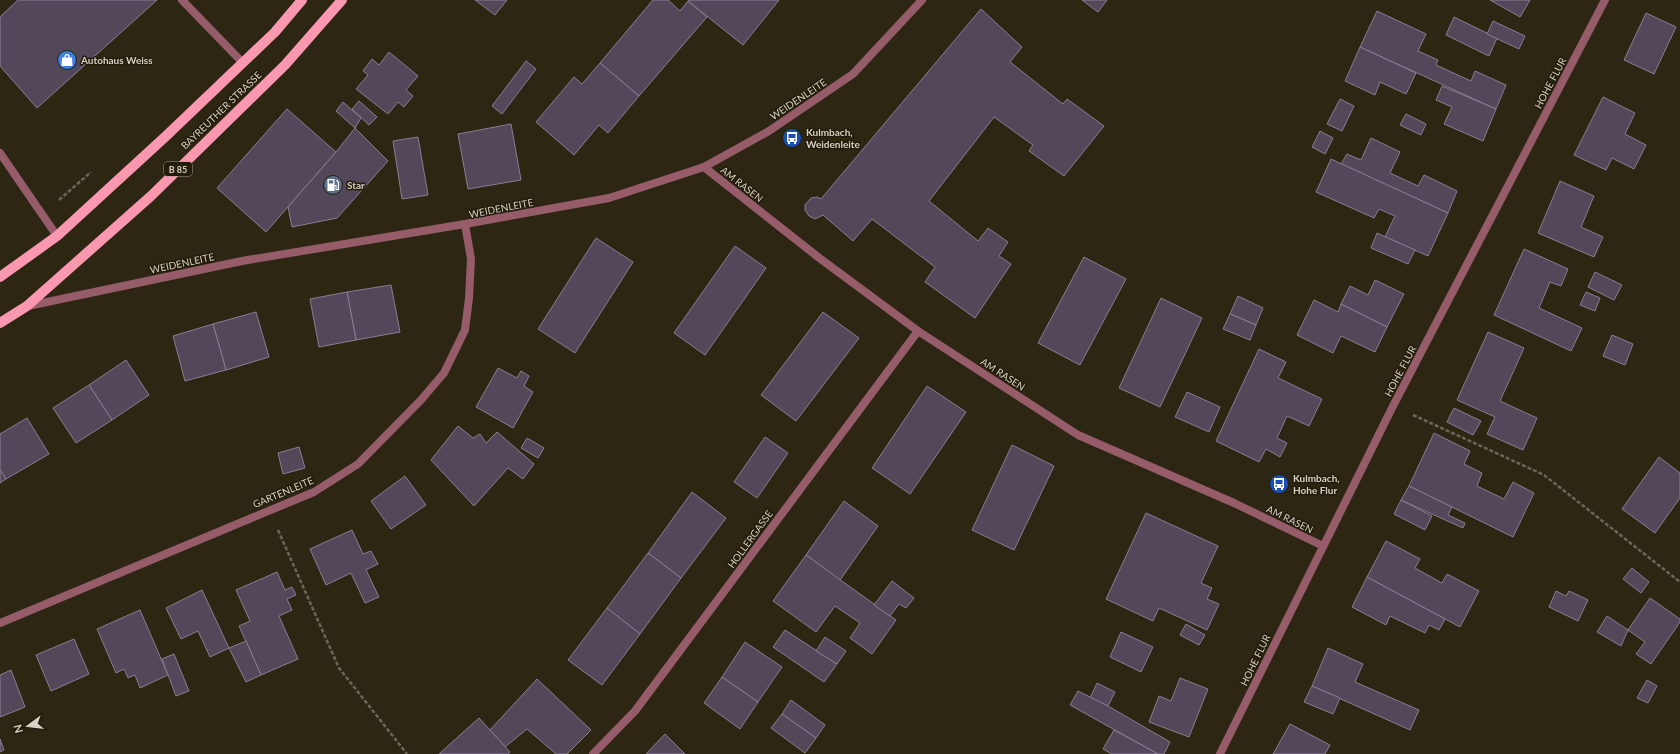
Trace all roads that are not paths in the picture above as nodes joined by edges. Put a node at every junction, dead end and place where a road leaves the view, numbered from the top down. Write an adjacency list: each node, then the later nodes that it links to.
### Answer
1 (182, 0): 6 (street)
2 (302, 0): 6 (main road, BAYREUTHER STRASSE)
3 (342, 0): 12 (main road, BAYREUTHER STRASSE / B 85)
4 (922, 0): 8 (street, WEIDENLEITE)
5 (1605, 0): 15 (street, HOHE FLUR)
6 (243, 63): 10 (main road, BAYREUTHER STRASSE)
7 (0, 153): 10 (street)
8 (704, 166): 9 (street, WEIDENLEITE); 14 (street, AM RASEN)
9 (465, 224): 12 (street, WEIDENLEITE); 16 (street, GARTENLEITE)
10 (56, 236): 11 (main road, BAYREUTHER STRASSE)
11 (0, 277)
12 (27, 306): 13 (main road, BAYREUTHER STRASSE / B 85)
13 (0, 323)
14 (918, 331): 15 (street, AM RASEN); 17 (street, HOLLERGASSE)
15 (1323, 546): 18 (street, HOHE FLUR)
16 (0, 623)
17 (593, 754)
18 (1220, 754)

